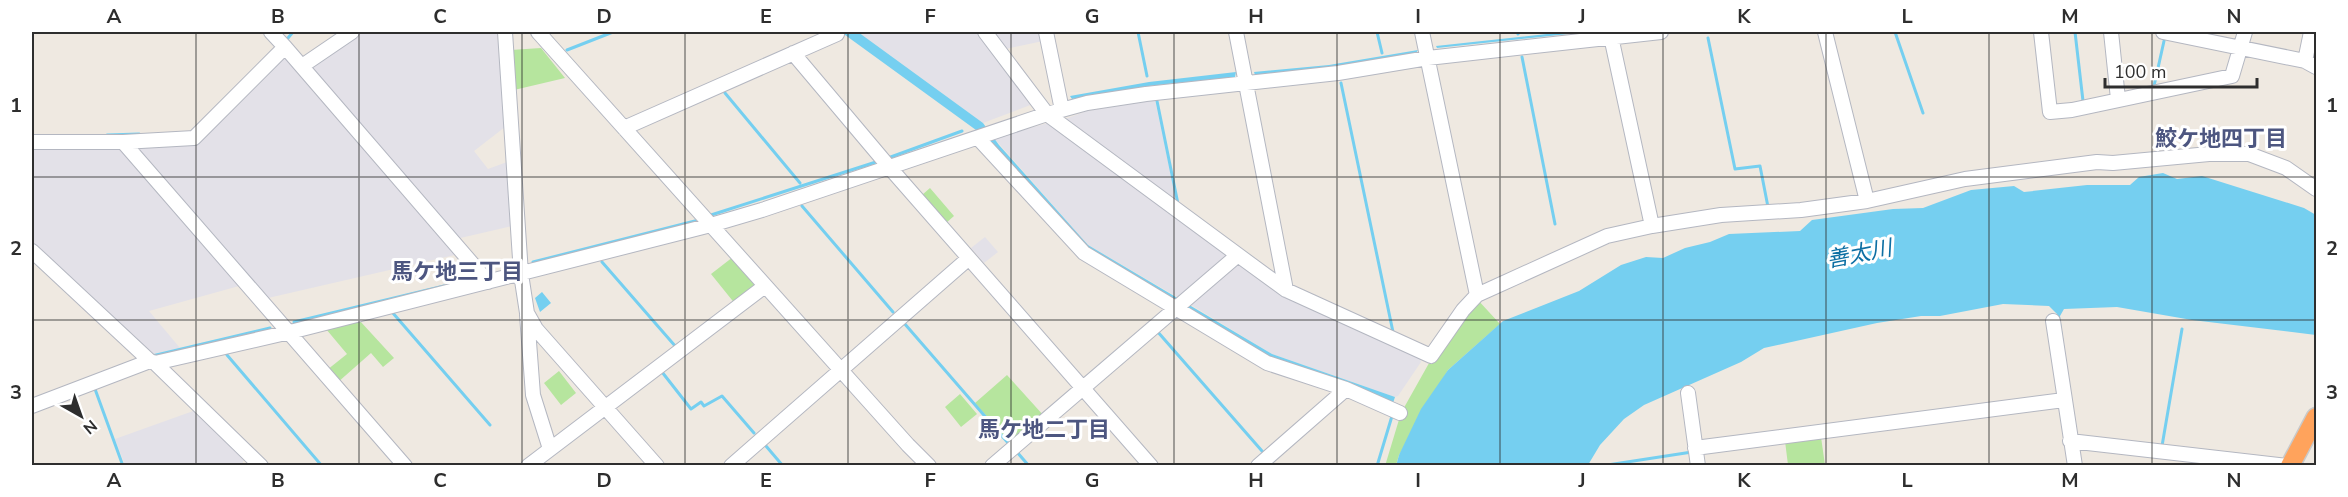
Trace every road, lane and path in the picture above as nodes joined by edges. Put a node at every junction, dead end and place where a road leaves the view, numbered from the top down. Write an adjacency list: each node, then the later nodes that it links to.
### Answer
1 (271, 32): 19 (street)
2 (352, 32): 24 (street)
3 (505, 32): 41 (street)
4 (538, 32): 29 (street)
5 (985, 32): 28 (street)
6 (1046, 32): 27 (street)
7 (1236, 32): 25 (street)
8 (1422, 32): 22 (street)
9 (1661, 32): 18 (street)
10 (1825, 32): 35 (street)
11 (2041, 32): 26 (street)
12 (2111, 32): 26 (street)
13 (2163, 32): 16 (street)
14 (2245, 32): 20 (street)
15 (2311, 32): 23 (street)
16 (2180, 33): 20 (street)
17 (837, 34): 21 (street)
18 (1611, 34): 22 (street); 37 (street)
19 (285, 47): 24 (street); 32 (street)
20 (2240, 47): 23 (street); 26 (street)
21 (793, 53): 29 (street); 33 (street)
22 (1428, 58): 25 (street); 45 (street)
23 (2311, 64)
24 (302, 66): 42 (street)
25 (1246, 82): 27 (street); 44 (street)
26 (2118, 99)
27 (1062, 110): 28 (street)
28 (1047, 114): 30 (street); 39 (street)
29 (624, 128): 36 (street)
30 (978, 138): 33 (street); 46 (street)
31 (32, 142): 32 (street)
32 (123, 142): 49 (street)
33 (890, 168): 36 (street); 40 (street)
34 (2316, 189): 35 (street)
35 (1867, 201): 37 (street)
36 (711, 225): 41 (street); 43 (street)
37 (1652, 226): 45 (street)
38 (32, 250): 50 (street)
39 (1238, 255): 44 (street); 46 (street)
40 (969, 258): 51 (street); 52 (street)
41 (521, 274): 42 (street); 47 (street)
42 (488, 282): 49 (street)
43 (765, 286): 51 (street); 57 (street)
44 (1286, 290): 45 (street)
45 (1477, 295)
46 (1179, 304): 52 (street); 53 (street)
47 (527, 313): 57 (street); 62 (street)
48 (2053, 321): 55 (street)
49 (290, 333): 50 (street); 65 (street)
50 (152, 362): 56 (street); 63 (street)
51 (841, 369): 68 (street); 69 (street)
52 (1083, 387): 70 (street); 71 (street)
53 (1346, 389): 58 (street); 72 (street)
54 (1688, 393): 61 (street)
55 (2064, 400): 60 (street); 61 (street)
56 (32, 406)
57 (606, 406): 62 (street); 67 (street)
58 (1400, 413)
59 (2316, 417): 75 (highway)
60 (2070, 441): 74 (street); 75 (street)
61 (1695, 447): 73 (street)
62 (550, 449): 66 (street)
63 (247, 460): 64 (street)
64 (261, 465)
65 (405, 465)
66 (528, 465)
67 (657, 465)
68 (731, 465)
69 (929, 465)
70 (992, 465)
71 (1151, 465)
72 (1258, 465)
73 (1698, 465)
74 (2075, 465)
75 (2289, 465)

